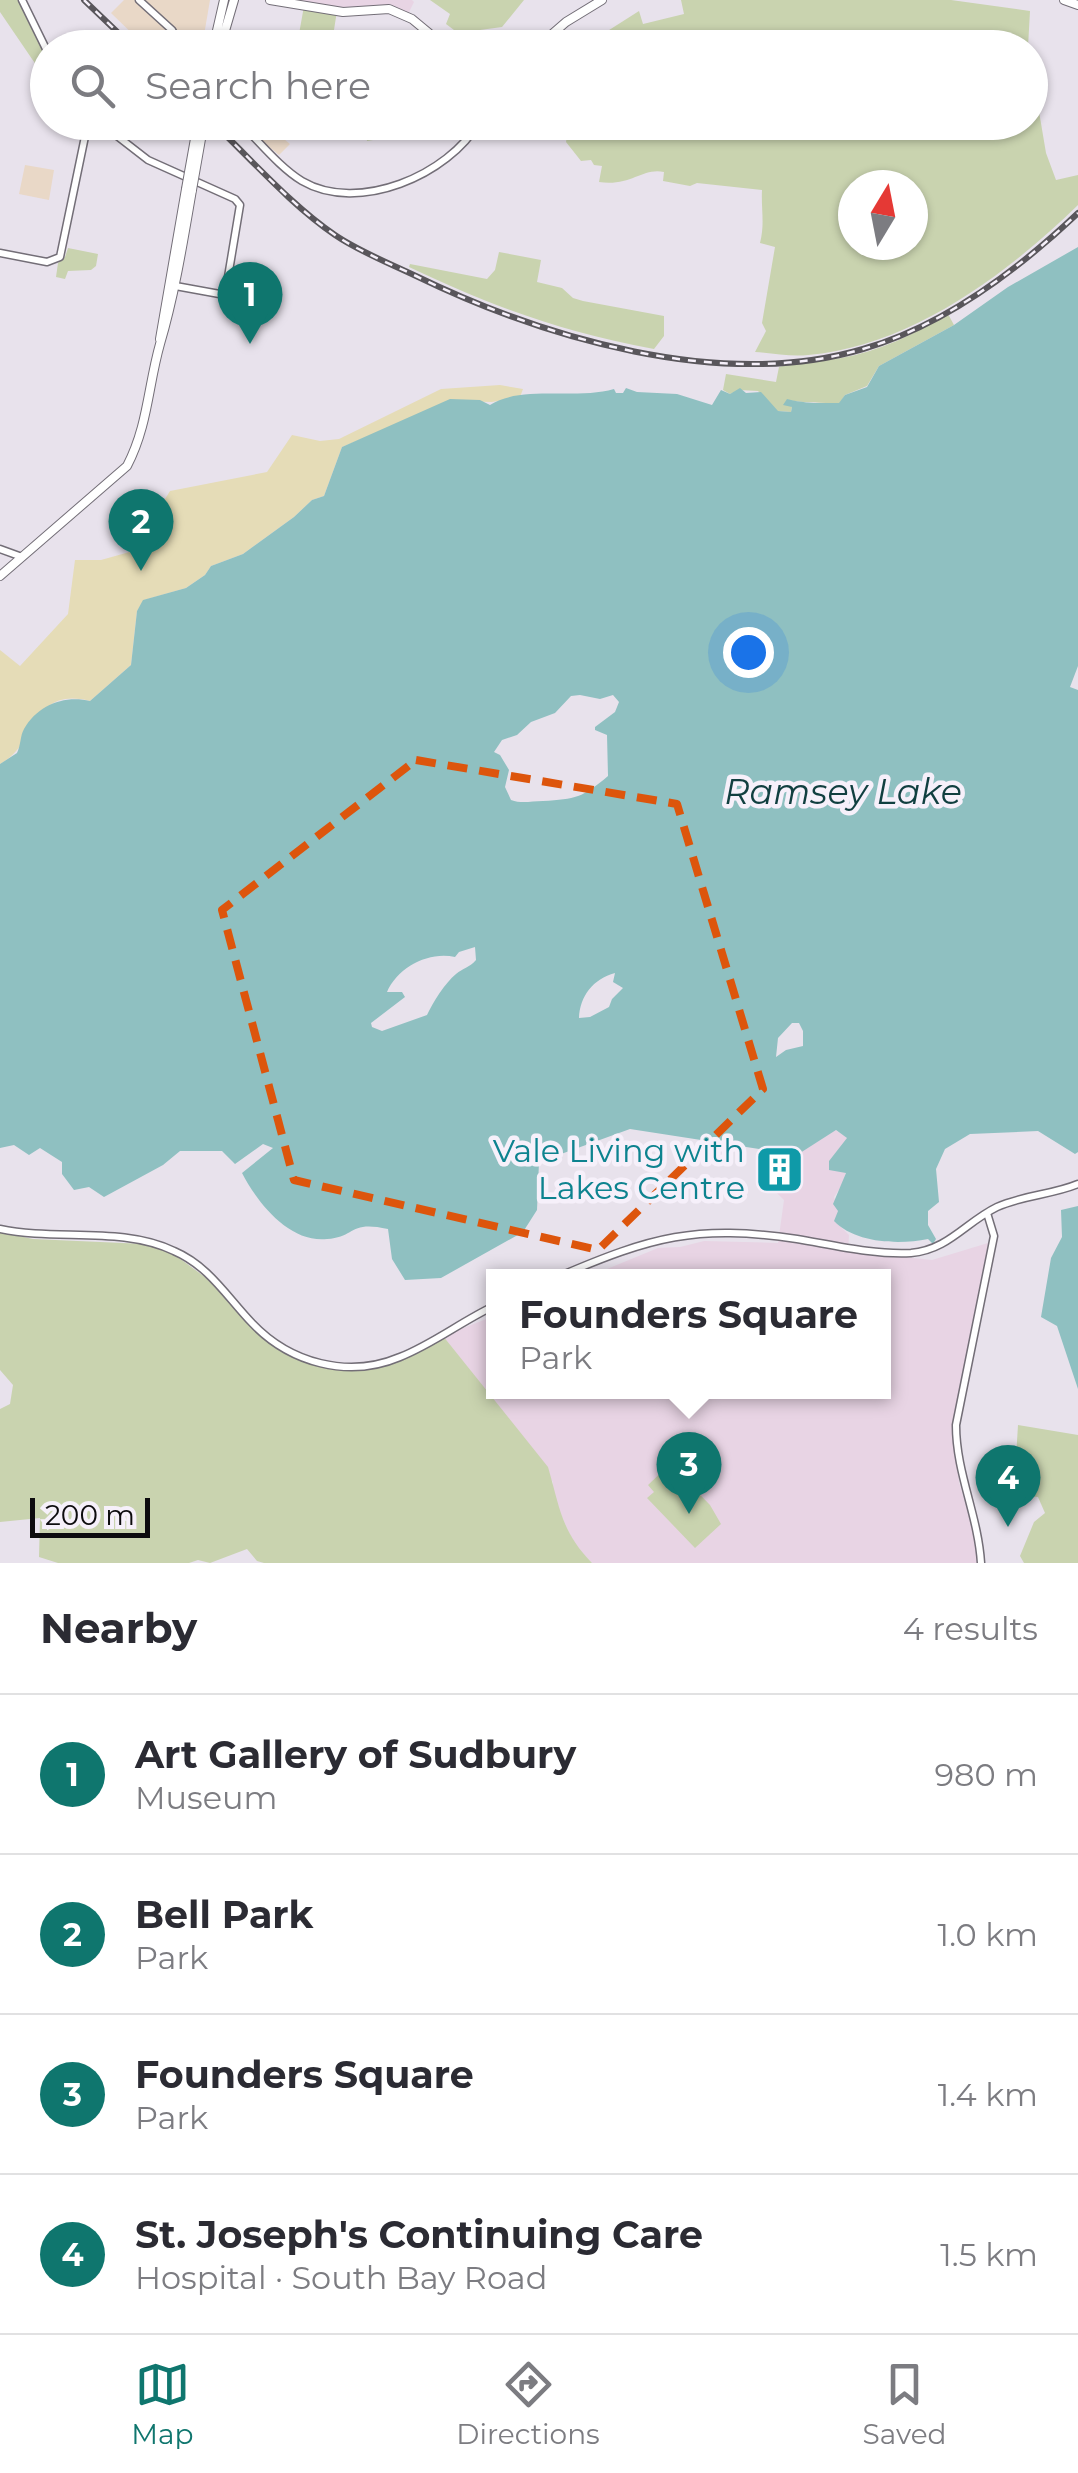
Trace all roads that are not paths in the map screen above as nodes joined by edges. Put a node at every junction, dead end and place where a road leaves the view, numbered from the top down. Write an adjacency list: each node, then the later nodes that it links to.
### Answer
1 (22, 0): 9 (street)
2 (139, 0): 10 (street)
3 (224, 0): 11 (main road)
4 (234, 0): 12 (main road)
5 (270, 0): 13 (main road)
6 (602, 0): 14 (main road)
7 (1064, 0): 8 (main road)
8 (1078, 5)
9 (37, 30)
10 (172, 30)
11 (219, 30)
12 (223, 30)
13 (426, 30)
14 (557, 30)
15 (84, 140): 20 (street)
16 (122, 140): 21 (street)
17 (198, 140): 21 (main road, bridge)
18 (258, 140): 19 (street)
19 (468, 140)
20 (0, 254)
21 (172, 285): 23 (main road)
22 (0, 548): 23 (street)
23 (22, 557): 24 (main road)
24 (0, 576)
25 (1078, 1184): 26 (street)
26 (987, 1213): 27 (street); 29 (street)
27 (967, 1228): 29 (street); 30 (street)
28 (0, 1229): 31 (street)
29 (993, 1234): 32 (street)
30 (577, 1269)
31 (486, 1310)
32 (980, 1563)

